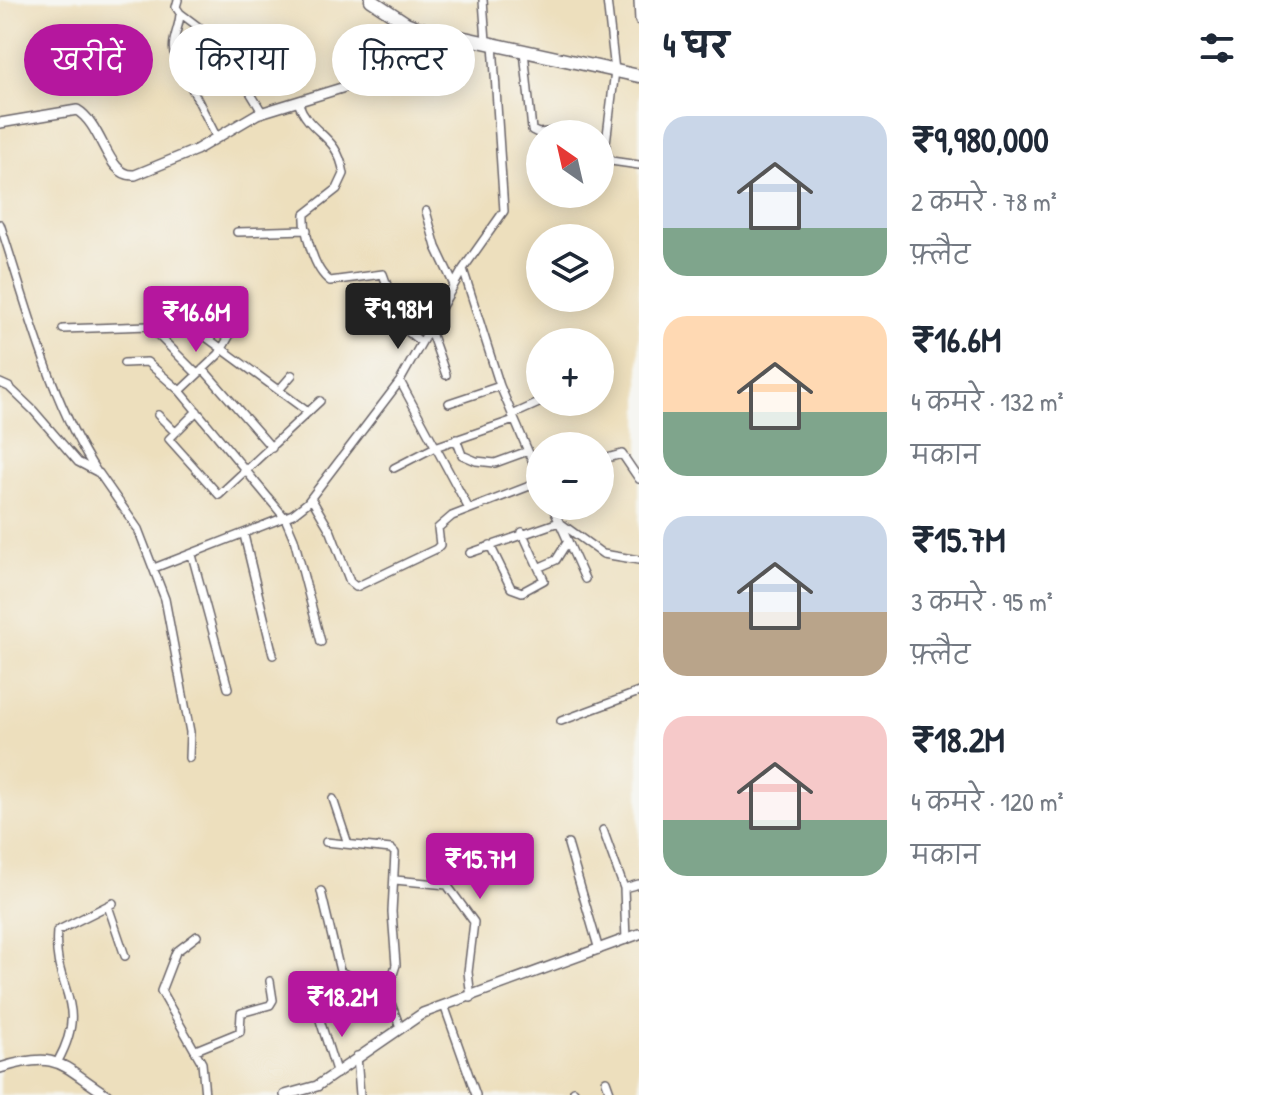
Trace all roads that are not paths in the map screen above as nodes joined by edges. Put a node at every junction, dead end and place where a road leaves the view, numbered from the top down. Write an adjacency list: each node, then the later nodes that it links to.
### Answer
1 (178, 0): 6 (street)
2 (483, 0): 10 (street)
3 (607, 0): 12 (street)
4 (638, 0): 7 (street)
5 (375, 1): 8 (main road)
6 (180, 13): 16 (street); 19 (street)
7 (639, 21)
8 (409, 24)
9 (475, 38): 10 (main road)
10 (490, 41): 11 (main road); 25 (street)
11 (524, 49): 12 (main road); 17 (street)
12 (615, 71): 13 (main road); 20 (street)
13 (639, 76)
14 (332, 91): 15 (street)
15 (298, 102): 16 (street); 23 (street)
16 (262, 112): 19 (street)
17 (531, 120)
18 (0, 123): 19 (street)
19 (217, 138)
20 (639, 165)
21 (426, 211): 26 (street)
22 (0, 224): 58 (street)
23 (307, 230): 24 (street); 31 (street)
24 (237, 232)
25 (463, 269): 26 (street); 39 (street)
26 (454, 285): 28 (street)
27 (165, 307): 32 (street)
28 (429, 327): 31 (street); 36 (street)
29 (63, 329): 34 (street)
30 (231, 333): 32 (street)
31 (421, 342): 37 (street)
32 (224, 347): 34 (street); 40 (street)
33 (124, 363): 41 (street)
34 (200, 371): 41 (street); 53 (street)
35 (292, 375): 40 (street)
36 (446, 375)
37 (400, 381): 51 (street); 61 (street)
38 (0, 383): 58 (street)
39 (500, 386): 43 (street); 48 (street)
40 (279, 390): 46 (street)
41 (180, 391): 44 (street)
42 (320, 401): 46 (street)
43 (449, 403)
44 (197, 411): 49 (street); 57 (street)
45 (526, 411): 48 (street)
46 (308, 412): 53 (street)
47 (158, 415): 49 (street)
48 (513, 418): 50 (street); 52 (street)
49 (174, 431): 57 (street)
50 (456, 439): 51 (street); 54 (street)
51 (435, 447): 56 (street); 62 (street)
52 (526, 447)
53 (272, 448): 57 (street)
54 (526, 452)
55 (614, 456): 59 (street)
56 (394, 468)
57 (247, 472): 63 (street)
58 (99, 473): 73 (street)
59 (639, 479)
60 (526, 486): 62 (street)
61 (311, 498): 62 (street); 63 (street)
62 (469, 509)
63 (285, 518): 66 (street); 75 (street)
64 (559, 522): 65 (street); 67 (street); 71 (street)
65 (522, 532): 68 (street); 72 (street)
66 (244, 535): 70 (street); 76 (street)
67 (568, 541): 72 (street); 74 (street)
68 (490, 545): 69 (street); 72 (street)
69 (470, 553)
70 (192, 555): 73 (street); 77 (street)
71 (639, 560)
72 (540, 567)
73 (154, 568): 80 (street)
74 (585, 579)
75 (321, 642)
76 (273, 655)
77 (228, 688)
78 (639, 692): 79 (street)
79 (561, 721)
80 (189, 758)
81 (333, 799): 84 (street)
82 (603, 830): 88 (street)
83 (326, 842): 84 (street)
84 (348, 844): 86 (street)
85 (568, 844): 93 (street)
86 (395, 880): 96 (street); 97 (street)
87 (639, 884): 88 (street)
88 (624, 888): 92 (street)
89 (321, 891): 97 (street)
90 (639, 934): 92 (street)
91 (197, 936): 101 (street)
92 (626, 940): 93 (street)
93 (599, 950): 96 (street)
94 (125, 956): 103 (street)
95 (270, 981): 101 (street)
96 (471, 998): 98 (street)
97 (390, 999): 100 (street)
98 (444, 1005): 100 (street); 111 (street)
99 (318, 1014): 105 (street)
100 (400, 1027): 102 (street)
101 (196, 1050): 108 (street)
102 (357, 1056): 105 (street); 110 (street)
103 (58, 1061): 104 (street); 107 (street)
104 (0, 1068)
105 (337, 1074): 109 (street)
106 (606, 1081): 112 (street)
107 (107, 1095)
108 (205, 1095)
109 (285, 1095)
110 (360, 1095)
111 (476, 1095)
112 (611, 1095)

